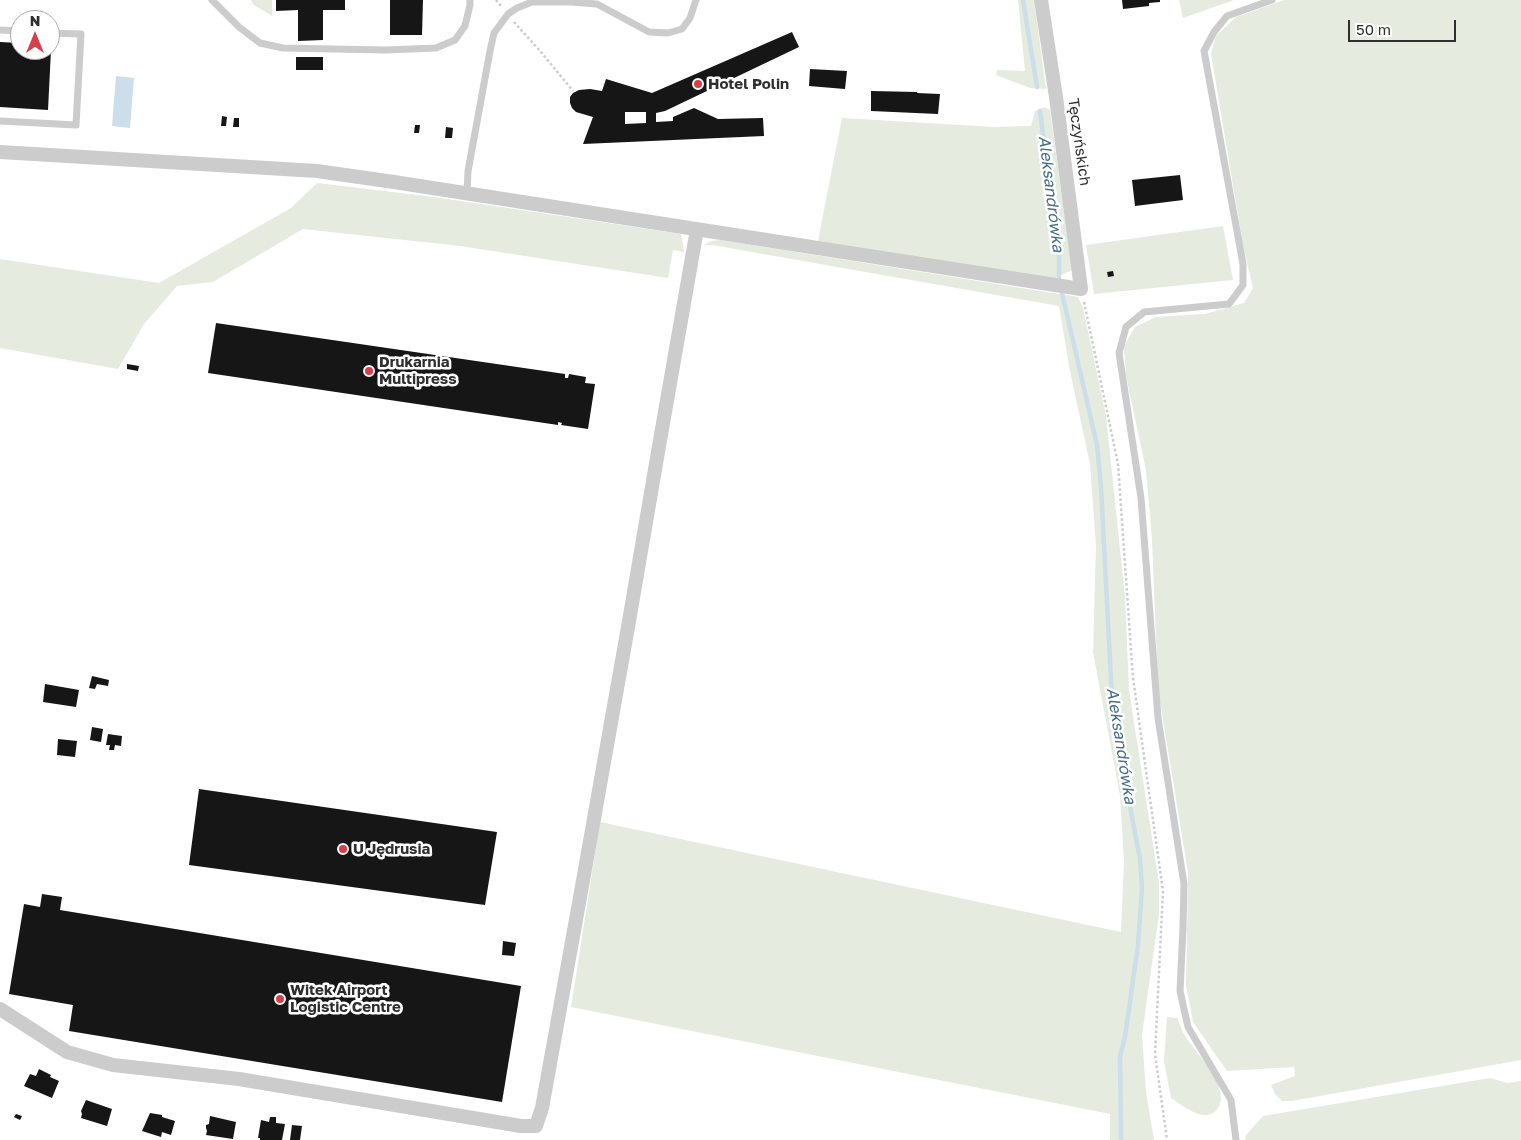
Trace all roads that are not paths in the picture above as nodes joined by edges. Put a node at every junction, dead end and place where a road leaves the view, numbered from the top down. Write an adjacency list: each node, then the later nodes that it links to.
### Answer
1 (212, 0): 2 (lane)
2 (470, 0)
3 (696, 0): 9 (lane)
4 (1041, 0): 10 (street, Tęczyńskich)
5 (1272, 0): 12 (lane)
6 (60, 33): 7 (lane)
7 (0, 121)
8 (0, 152): 9 (street)
9 (467, 193): 10 (street)
10 (697, 229): 11 (street)
11 (0, 1009)
12 (1236, 1140)

